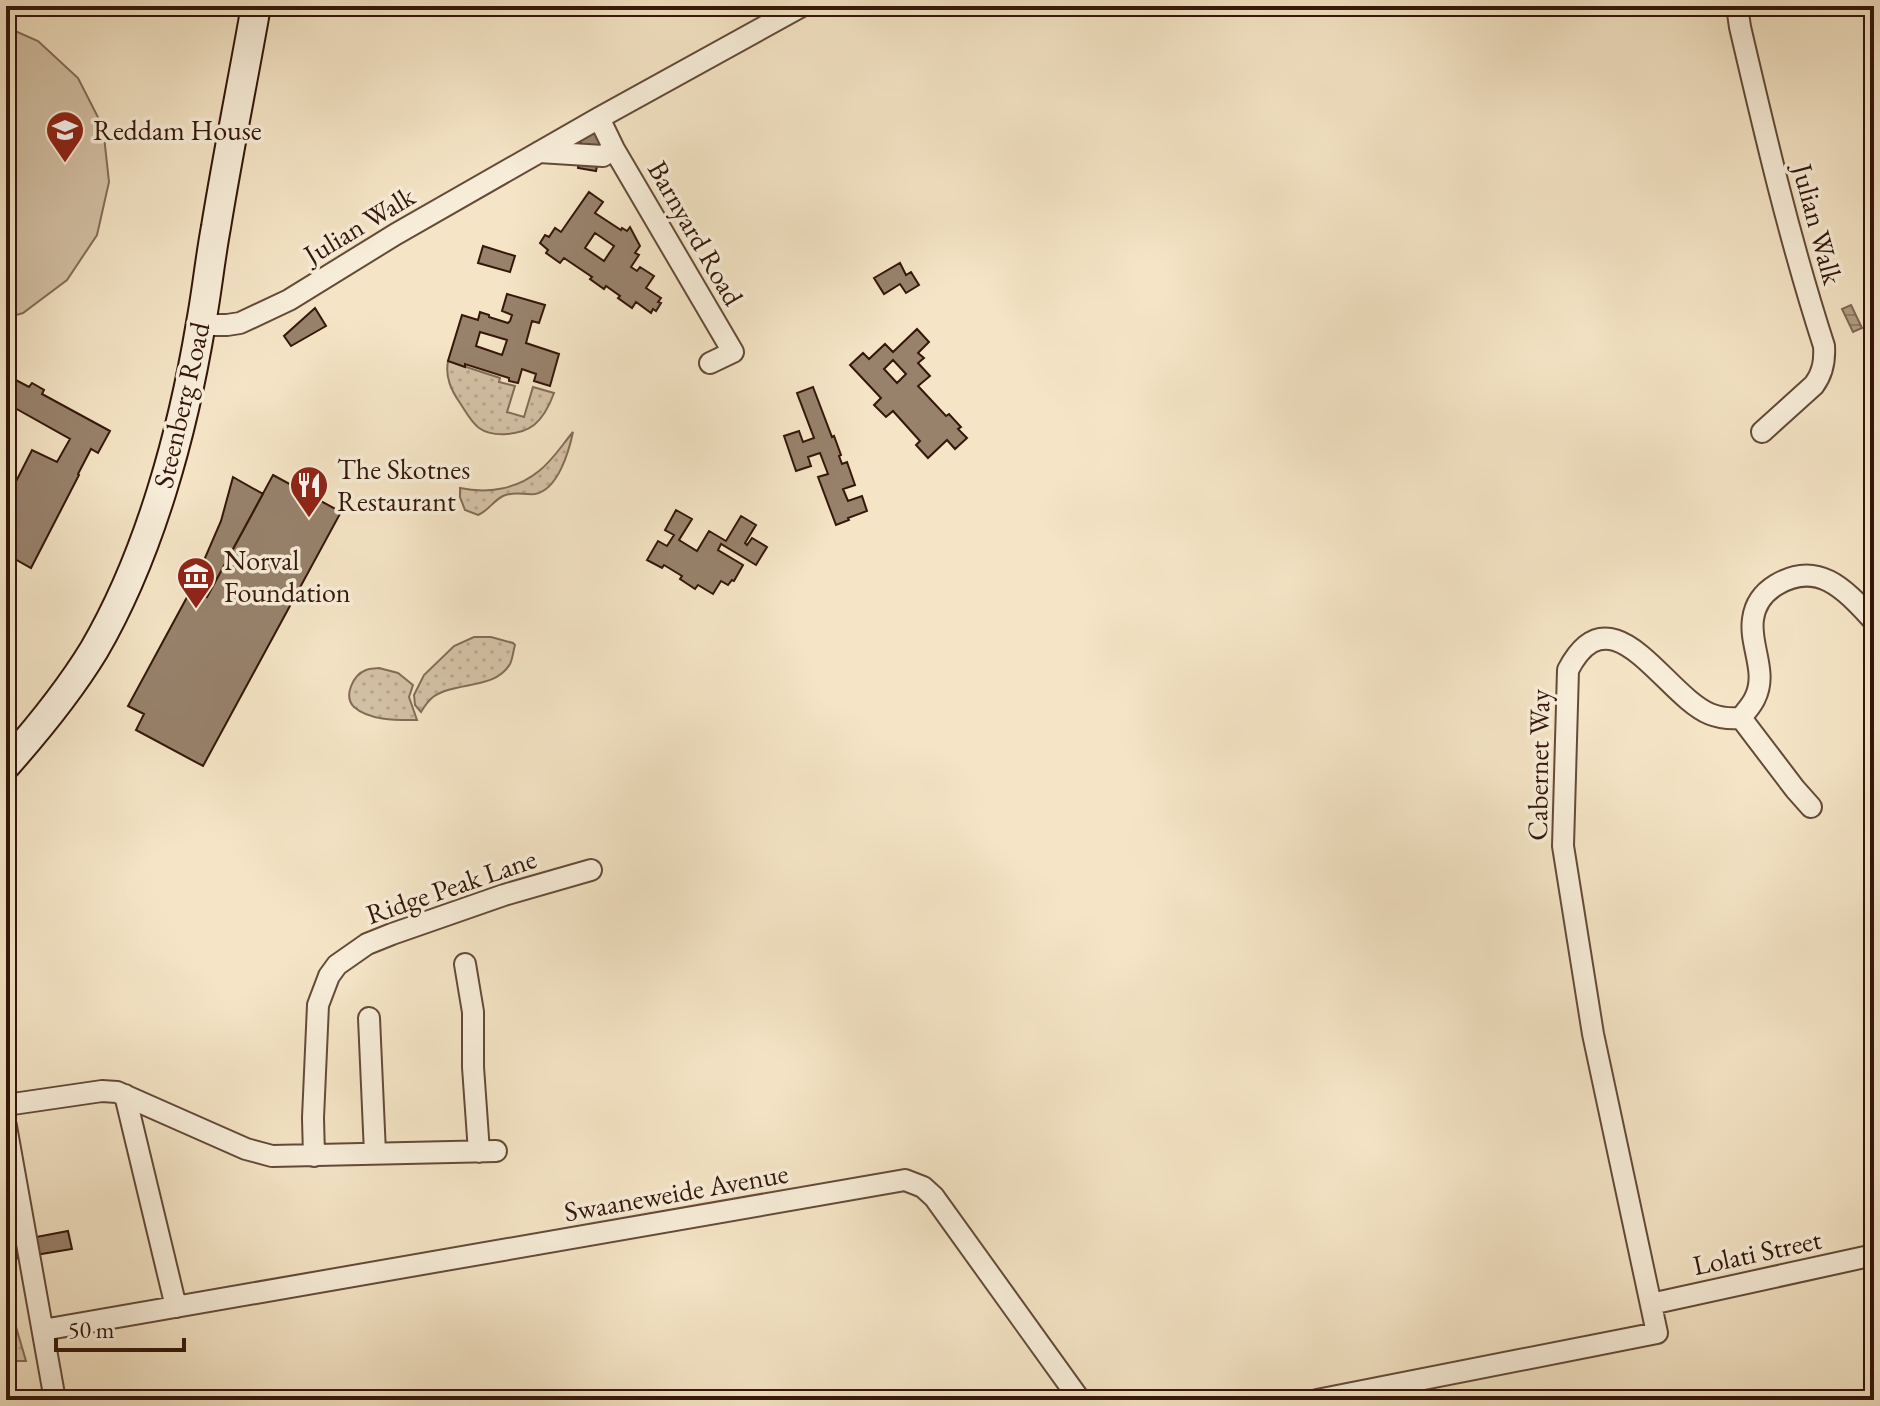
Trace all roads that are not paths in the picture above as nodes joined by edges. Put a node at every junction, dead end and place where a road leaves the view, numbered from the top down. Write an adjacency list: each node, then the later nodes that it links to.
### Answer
1 (256, 6): 7 (main road, Steenberg Road)
2 (802, 6): 4 (street, Julian Walk)
3 (1737, 6): 9 (street, Julian Walk)
4 (599, 118): 5 (street, Barnyard Road); 6 (street, Julian Walk)
5 (614, 149): 6 (street); 8 (street, Barnyard Road)
6 (539, 152): 7 (street, Julian Walk)
7 (201, 325): 12 (main road, Steenberg Road)
8 (710, 363)
9 (1762, 432)
10 (1874, 621): 11 (street)
11 (1741, 718): 13 (street); 23 (street, Cabernet Way)
12 (6, 765)
13 (1811, 807)
14 (591, 870): 21 (street, Ridge Peak Lane)
15 (465, 964): 20 (street)
16 (369, 1018): 20 (street)
17 (125, 1095): 18 (street); 21 (street); 24 (street)
18 (6, 1105)
19 (6, 1126): 25 (street)
20 (375, 1153): 21 (street)
21 (314, 1156)
22 (1874, 1255): 23 (street, Lolati Street)
23 (1651, 1304): 28 (street, Cabernet Way)
24 (176, 1307): 25 (street, Swaaneweide Avenue); 27 (street, Swaaneweide Avenue)
25 (43, 1330): 26 (street)
26 (55, 1400)
27 (1080, 1400)
28 (1317, 1400)

